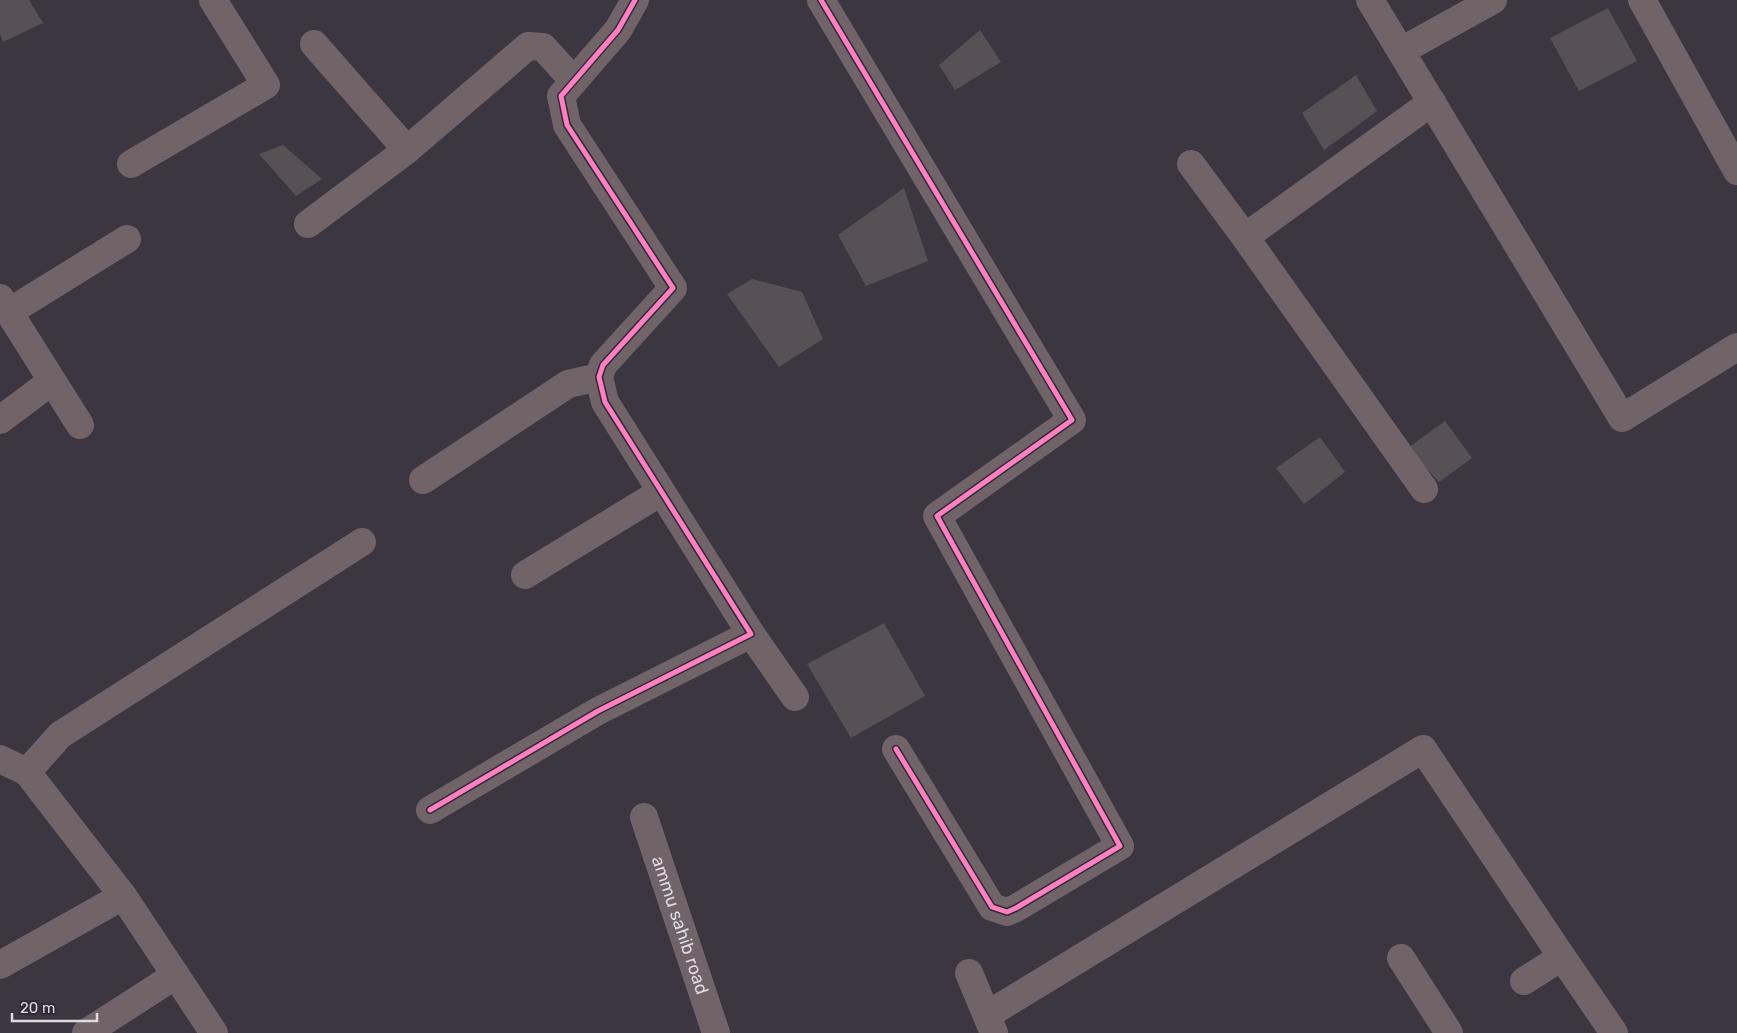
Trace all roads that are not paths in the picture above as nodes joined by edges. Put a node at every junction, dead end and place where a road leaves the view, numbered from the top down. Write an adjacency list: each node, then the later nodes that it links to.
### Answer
1 (213, 0): 12 (street)
2 (635, 0): 9 (street)
3 (821, 0): 31 (street)
4 (1370, 0): 8 (street)
5 (1492, 0): 8 (street)
6 (1642, 0): 14 (street)
7 (314, 44): 11 (street)
8 (1401, 51): 10 (street)
9 (574, 81): 11 (street); 20 (street)
10 (1432, 102): 16 (street); 19 (street)
11 (407, 150): 15 (street)
12 (131, 164)
13 (1191, 164): 16 (street)
14 (1737, 171)
15 (308, 224)
16 (1245, 237): 25 (street)
17 (127, 239): 18 (street)
18 (4, 305): 21 (street)
19 (1737, 347)
20 (599, 377): 24 (street); 26 (street)
21 (52, 381): 22 (street); 23 (street)
22 (0, 420)
23 (80, 425)
24 (423, 480)
25 (1424, 489)
26 (661, 492): 28 (street); 29 (street)
27 (362, 542): 33 (street)
28 (525, 575)
29 (751, 634): 30 (street); 34 (street)
30 (795, 697)
31 (896, 749)
32 (0, 759): 33 (street)
33 (27, 772): 36 (street)
34 (430, 810)
35 (644, 817): 46 (street, ammu sahib road)
36 (123, 896): 39 (street); 41 (street)
37 (1562, 957): 42 (street); 43 (street); 48 (street)
38 (1401, 958): 47 (street)
39 (0, 964)
40 (969, 974): 43 (street)
41 (176, 975): 44 (street); 45 (street)
42 (1524, 982)
43 (991, 1024)
44 (86, 1033)
45 (214, 1033)
46 (716, 1033)
47 (1449, 1033)
48 (1614, 1033)

